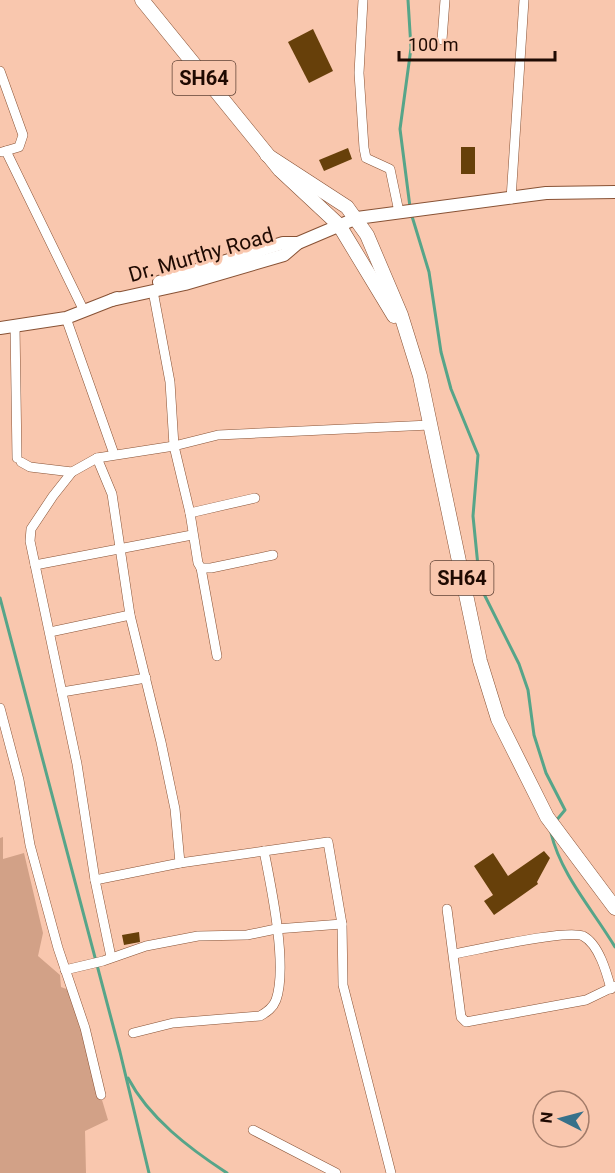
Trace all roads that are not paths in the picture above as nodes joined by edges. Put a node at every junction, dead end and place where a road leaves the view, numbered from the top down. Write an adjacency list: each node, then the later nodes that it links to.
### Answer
1 (142, 0): 8 (main road, SH64)
2 (363, 0): 11 (street)
3 (444, 0): 5 (street)
4 (524, 0): 10 (street)
5 (442, 40)
6 (0, 70): 7 (street)
7 (3, 152): 17 (street)
8 (267, 155): 12 (main road, SH64); 13 (main road, SH64)
9 (615, 192): 10 (main road, Dr. Murthy Road)
10 (511, 199): 11 (main road, Dr. Murthy Road)
11 (401, 212): 12 (main road, Dr. Murthy Road)
12 (357, 218): 13 (main road, Dr. Murthy Road); 21 (main road, SH64)
13 (339, 225): 14 (main road, Dr. Murthy Road); 21 (main road, SH64)
14 (298, 243): 15 (main road, Dr. Murthy Road); 16 (main road, Dr. Murthy Road)
15 (153, 291): 16 (main road, Dr. Murthy Road); 23 (street)
16 (112, 300): 17 (main road, Dr. Murthy Road)
17 (84, 311): 18 (main road, Dr. Murthy Road)
18 (66, 318): 19 (main road, Dr. Murthy Road); 24 (street)
19 (15, 326): 20 (main road, Dr. Murthy Road); 26 (street)
20 (0, 328)
21 (404, 329): 22 (main road, SH64)
22 (430, 425): 23 (street); 43 (main road, SH64)
23 (174, 446): 24 (street); 28 (street)
24 (114, 454): 25 (street)
25 (97, 458): 26 (street); 30 (street)
26 (72, 472): 32 (street)
27 (255, 498): 28 (street)
28 (190, 513): 29 (street)
29 (192, 535): 30 (street); 33 (street)
30 (120, 548): 32 (street); 34 (street)
31 (273, 555): 33 (street)
32 (35, 566): 35 (street)
33 (201, 568): 36 (street)
34 (130, 615): 35 (street); 37 (street)
35 (51, 632): 38 (street)
36 (217, 656)
37 (146, 678): 38 (street); 41 (street)
38 (62, 692): 42 (street)
39 (0, 708): 49 (street)
40 (264, 850): 41 (street); 45 (street); 46 (street)
41 (180, 863): 42 (street)
42 (95, 880): 48 (street)
43 (615, 908)
44 (447, 909): 47 (street)
45 (342, 924): 46 (street); 55 (street)
46 (276, 929): 48 (street); 51 (street)
47 (454, 954): 50 (street); 50 (street)
48 (107, 959): 49 (street)
49 (65, 970): 52 (street)
50 (613, 987)
51 (133, 1033)
52 (101, 1095)
53 (254, 1130): 54 (street)
54 (336, 1173)
55 (391, 1173)

